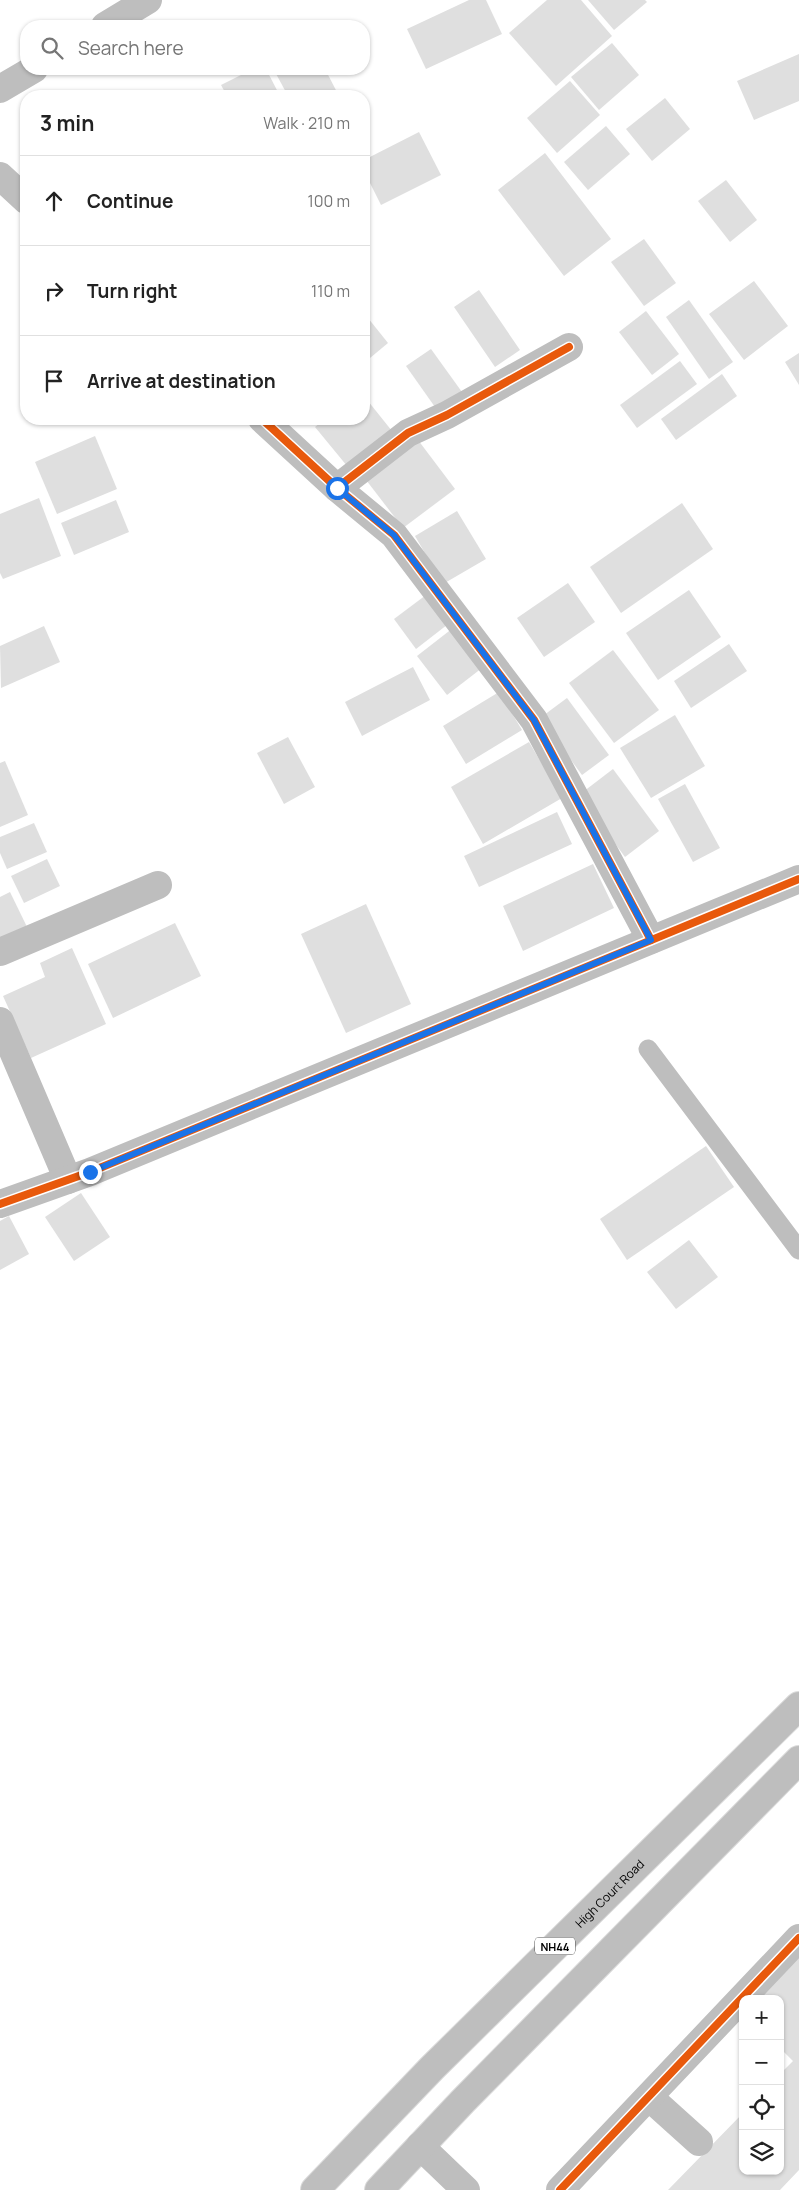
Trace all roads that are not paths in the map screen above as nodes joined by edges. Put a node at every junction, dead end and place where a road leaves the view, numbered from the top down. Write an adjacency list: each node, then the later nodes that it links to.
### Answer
1 (148, 0): 2 (main road)
2 (115, 20)
3 (24, 75): 4 (main road)
4 (0, 89)
5 (0, 176): 6 (main road)
6 (20, 194)
7 (569, 347): 9 (main road)
8 (269, 425): 9 (main road)
9 (337, 488): 12 (main road)
10 (799, 879): 12 (main road)
11 (158, 885): 13 (main road)
12 (651, 940): 16 (main road)
13 (0, 952)
14 (0, 1021): 16 (main road)
15 (648, 1049): 18 (lane)
16 (68, 1180): 17 (main road)
17 (0, 1204)
18 (799, 1250)
19 (799, 1706): 25 (main road, High Court Road / NH44)
20 (799, 1760): 24 (main road)
21 (799, 1938): 22 (main road)
22 (649, 2097): 23 (main road); 28 (main road)
23 (699, 2142)
24 (420, 2146): 26 (main road); 27 (main road)
25 (315, 2190)
26 (378, 2190)
27 (466, 2190)
28 (560, 2190)

